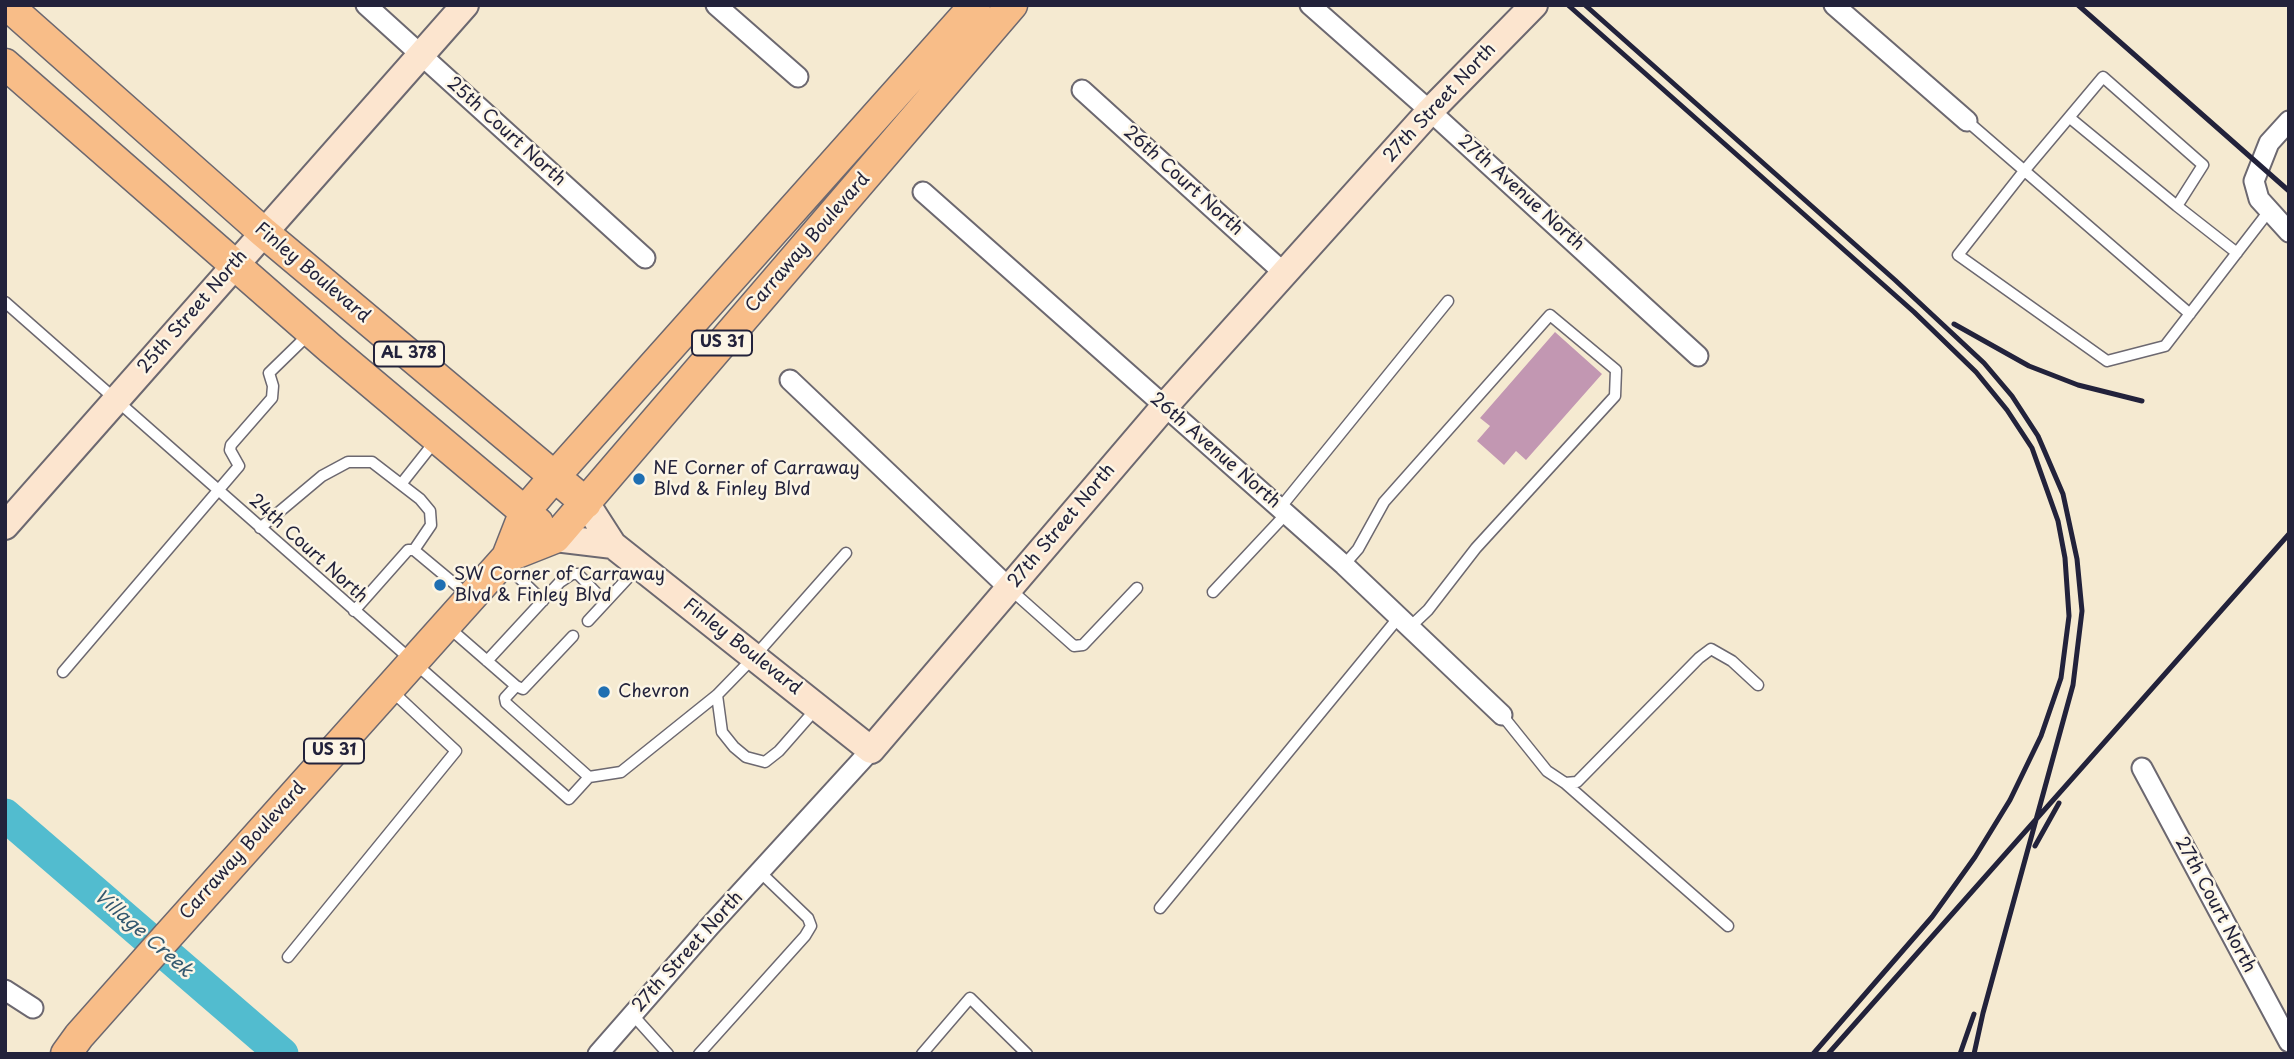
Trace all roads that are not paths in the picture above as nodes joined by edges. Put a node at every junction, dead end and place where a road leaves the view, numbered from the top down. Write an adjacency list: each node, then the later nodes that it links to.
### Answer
1 (6, 5): 22 (main road, Finley Boulevard / AL 378)
2 (366, 5): 10 (street, 25th Court North)
3 (465, 5): 10 (street, 25th Street North)
4 (716, 5): 12 (street)
5 (975, 5): 37 (main road, Carraway Boulevard / US 31)
6 (1012, 5): 40 (main road, Carraway Boulevard / US 31)
7 (1310, 5): 14 (street, 27th Avenue North)
8 (1534, 5): 14 (street, 27th Street North)
9 (1834, 5): 16 (street)
10 (421, 55): 22 (street, 25th Street North); 25 (street, 25th Court North)
11 (5, 64): 26 (main road, AL 378)
12 (798, 77)
13 (1082, 90): 27 (street, 26th Court North)
14 (1430, 111): 27 (street, 27th Street North); 32 (street, 27th Avenue North)
15 (2070, 118): 18 (lane); 20 (lane); 20 (lane)
16 (1967, 121): 18 (lane)
17 (2289, 121): 21 (street)
18 (2024, 171): 30 (lane); 30 (lane)
19 (923, 192): 35 (street, 26th Avenue North)
20 (2177, 206): 24 (lane)
21 (2269, 211): 23 (street); 24 (lane)
22 (263, 232): 26 (street, 25th Street North); 37 (main road, Finley Boulevard / AL 378)
23 (2289, 232)
24 (2236, 253): 30 (lane)
25 (645, 258)
26 (234, 265): 31 (main road, AL 378); 34 (street, 25th Street North)
27 (1284, 273): 35 (street, 27th Street North)
28 (1448, 301): 41 (lane)
29 (5, 302): 34 (lane, 24th Court North)
30 (2190, 314)
31 (311, 332): 36 (main road, AL 378); 39 (lane)
32 (1698, 356)
33 (790, 380): 53 (street)
34 (116, 400): 39 (lane, 24th Court North); 43 (street, 25th Street North)
35 (1164, 407): 41 (street, 26th Avenue North); 53 (street, 27th Street North)
36 (437, 438): 38 (lane); 42 (main road, AL 378)
37 (555, 476): 40 (main road, Finley Boulevard / AL 378); 42 (main road, Carraway Boulevard / US 31)
38 (402, 483): 44 (lane); 47 (lane)
39 (219, 491): 44 (lane, 24th Court North); 66 (lane)
40 (586, 503): 45 (main road, Carraway Boulevard / US 31); 46 (street, Finley Boulevard)
41 (1283, 511): 51 (street, 26th Avenue North); 54 (lane)
42 (525, 512): 45 (main road, AL 378); 49 (main road, Carraway Boulevard / US 31)
43 (5, 526)
44 (260, 528): 58 (lane, 24th Court North)
45 (555, 538): 46 (street); 49 (main road, Carraway Boulevard / US 31)
46 (613, 545): 50 (street, Finley Boulevard)
47 (414, 550): 55 (lane); 58 (lane)
48 (846, 553): 63 (lane)
49 (505, 560): 55 (main road, Carraway Boulevard / US 31); 56 (lane)
50 (639, 565): 57 (lane); 63 (street, Finley Boulevard)
51 (1344, 565): 60 (street, 26th Avenue North); 60 (lane)
52 (1136, 588): 53 (lane)
53 (1009, 589): 73 (street, 27th Street North)
54 (1213, 592)
55 (471, 598): 61 (main road, Carraway Boulevard / US 31)
56 (542, 601): 57 (lane); 64 (lane)
57 (605, 602): 59 (lane)
58 (354, 611): 65 (lane, 24th Court North)
59 (588, 621)
60 (1404, 622): 72 (street, 26th Avenue North); 78 (lane)
61 (447, 625): 64 (lane); 65 (main road, Carraway Boulevard / US 31)
62 (573, 636): 68 (lane)
63 (754, 657): 70 (lane); 71 (street, Finley Boulevard)
64 (487, 660): 68 (lane)
65 (413, 664): 69 (main road, Carraway Boulevard / US 31); 75 (lane, 24th Court North)
66 (63, 672)
67 (1758, 685): 76 (lane)
68 (516, 686): 75 (lane)
69 (390, 689): 80 (lane); 85 (main road, Carraway Boulevard / US 31)
70 (717, 695): 71 (lane); 75 (lane)
71 (817, 707): 73 (street, Finley Boulevard)
72 (1502, 715): 76 (lane)
73 (871, 750): 77 (street, 27th Street North)
74 (2142, 768): 84 (street, 27th Court North)
75 (589, 777)
76 (1565, 783): 79 (lane)
77 (760, 872): 83 (street, 27th Street North); 88 (lane)
78 (1160, 908)
79 (1728, 926)
80 (288, 957)
81 (5, 990): 82 (street)
82 (33, 1008)
83 (632, 1014): 86 (street, 27th Street North); 87 (lane)
84 (2289, 1042)
85 (66, 1054)
86 (598, 1054)
87 (668, 1054)
88 (699, 1054)
89 (922, 1054): 90 (lane)
90 (1027, 1054)

